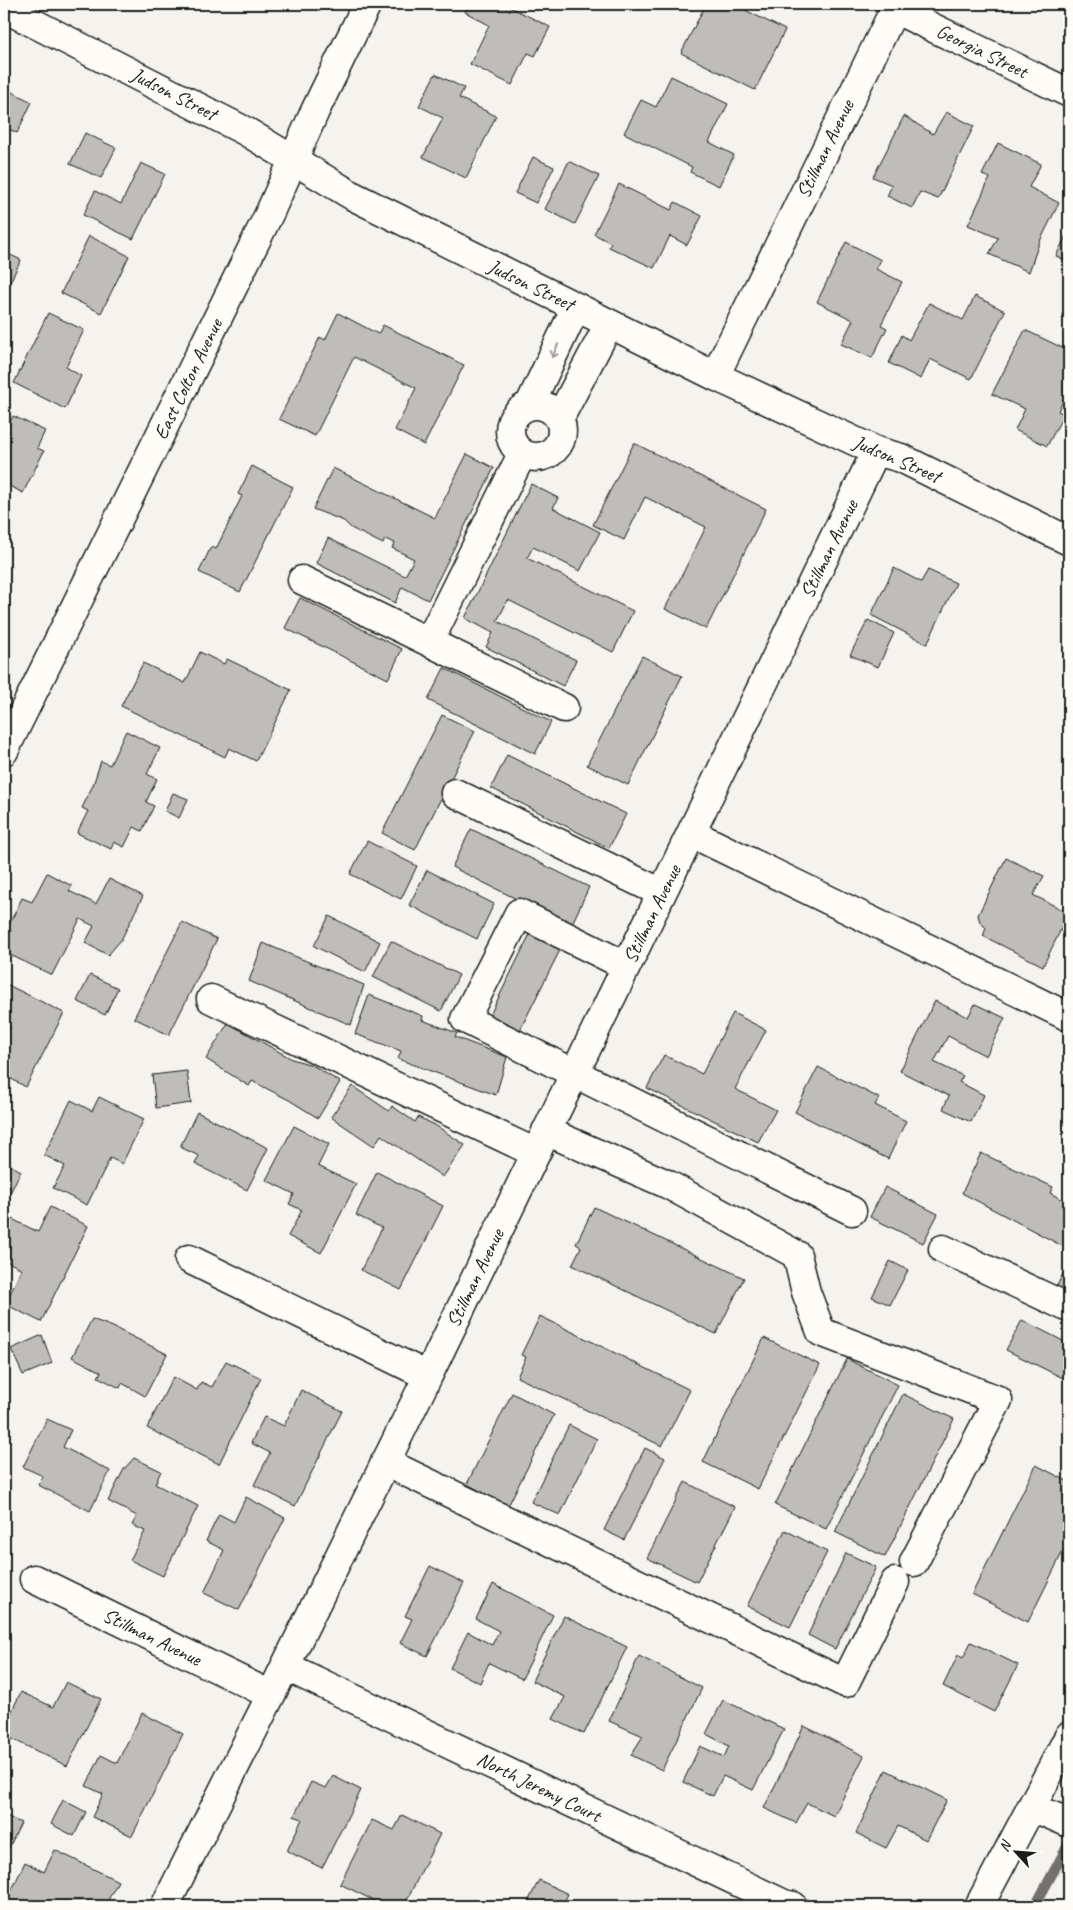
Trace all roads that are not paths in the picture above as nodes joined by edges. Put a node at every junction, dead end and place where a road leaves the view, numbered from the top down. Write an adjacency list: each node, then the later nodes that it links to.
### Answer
1 (367, 4): 5 (street, East Colton Avenue)
2 (895, 6): 4 (street, Georgia Street); 8 (street, Stillman Avenue)
3 (4, 8): 5 (street, Judson Street)
4 (1069, 93)
5 (294, 160): 6 (street, Judson Street); 17 (street, East Colton Avenue)
6 (576, 307): 7 (street, Judson Street); 9 (street, one-way to 9)
7 (609, 324): 8 (street, Judson Street); 10 (street)
8 (715, 376): 11 (street, Judson Street)
9 (529, 406): 10 (street); 12 (street)
10 (559, 419): 12 (street)
11 (876, 452): 13 (street, Judson Street); 19 (street, Stillman Avenue)
12 (522, 454): 15 (street)
13 (1069, 541)
14 (302, 580): 15 (street)
15 (429, 642): 16 (street)
16 (564, 708)
17 (4, 751)
18 (455, 792): 20 (street)
19 (691, 833): 20 (street, Stillman Avenue); 23 (street)
20 (662, 893): 21 (street, Stillman Avenue)
21 (626, 966): 24 (street, Stillman Avenue); 24 (street)
22 (211, 999): 25 (street)
23 (1069, 1017)
24 (574, 1074): 25 (street, Stillman Avenue); 26 (street)
25 (541, 1142): 30 (street, Stillman Avenue); 32 (street)
26 (852, 1211)
27 (943, 1249): 29 (street)
28 (189, 1259): 30 (street)
29 (1069, 1308)
30 (428, 1376): 31 (street, Stillman Avenue)
31 (385, 1462): 34 (street); 35 (street, Stillman Avenue)
32 (914, 1562)
33 (34, 1579): 36 (street, Stillman Avenue)
34 (895, 1582)
35 (285, 1666): 36 (street, Stillman Avenue); 41 (street, North Jeremy Court)
36 (271, 1695): 40 (street, Stillman Avenue)
37 (1069, 1736): 38 (street)
38 (1032, 1807): 39 (street); 42 (street)
39 (1067, 1821)
40 (165, 1906)
41 (794, 1906)
42 (979, 1906)

